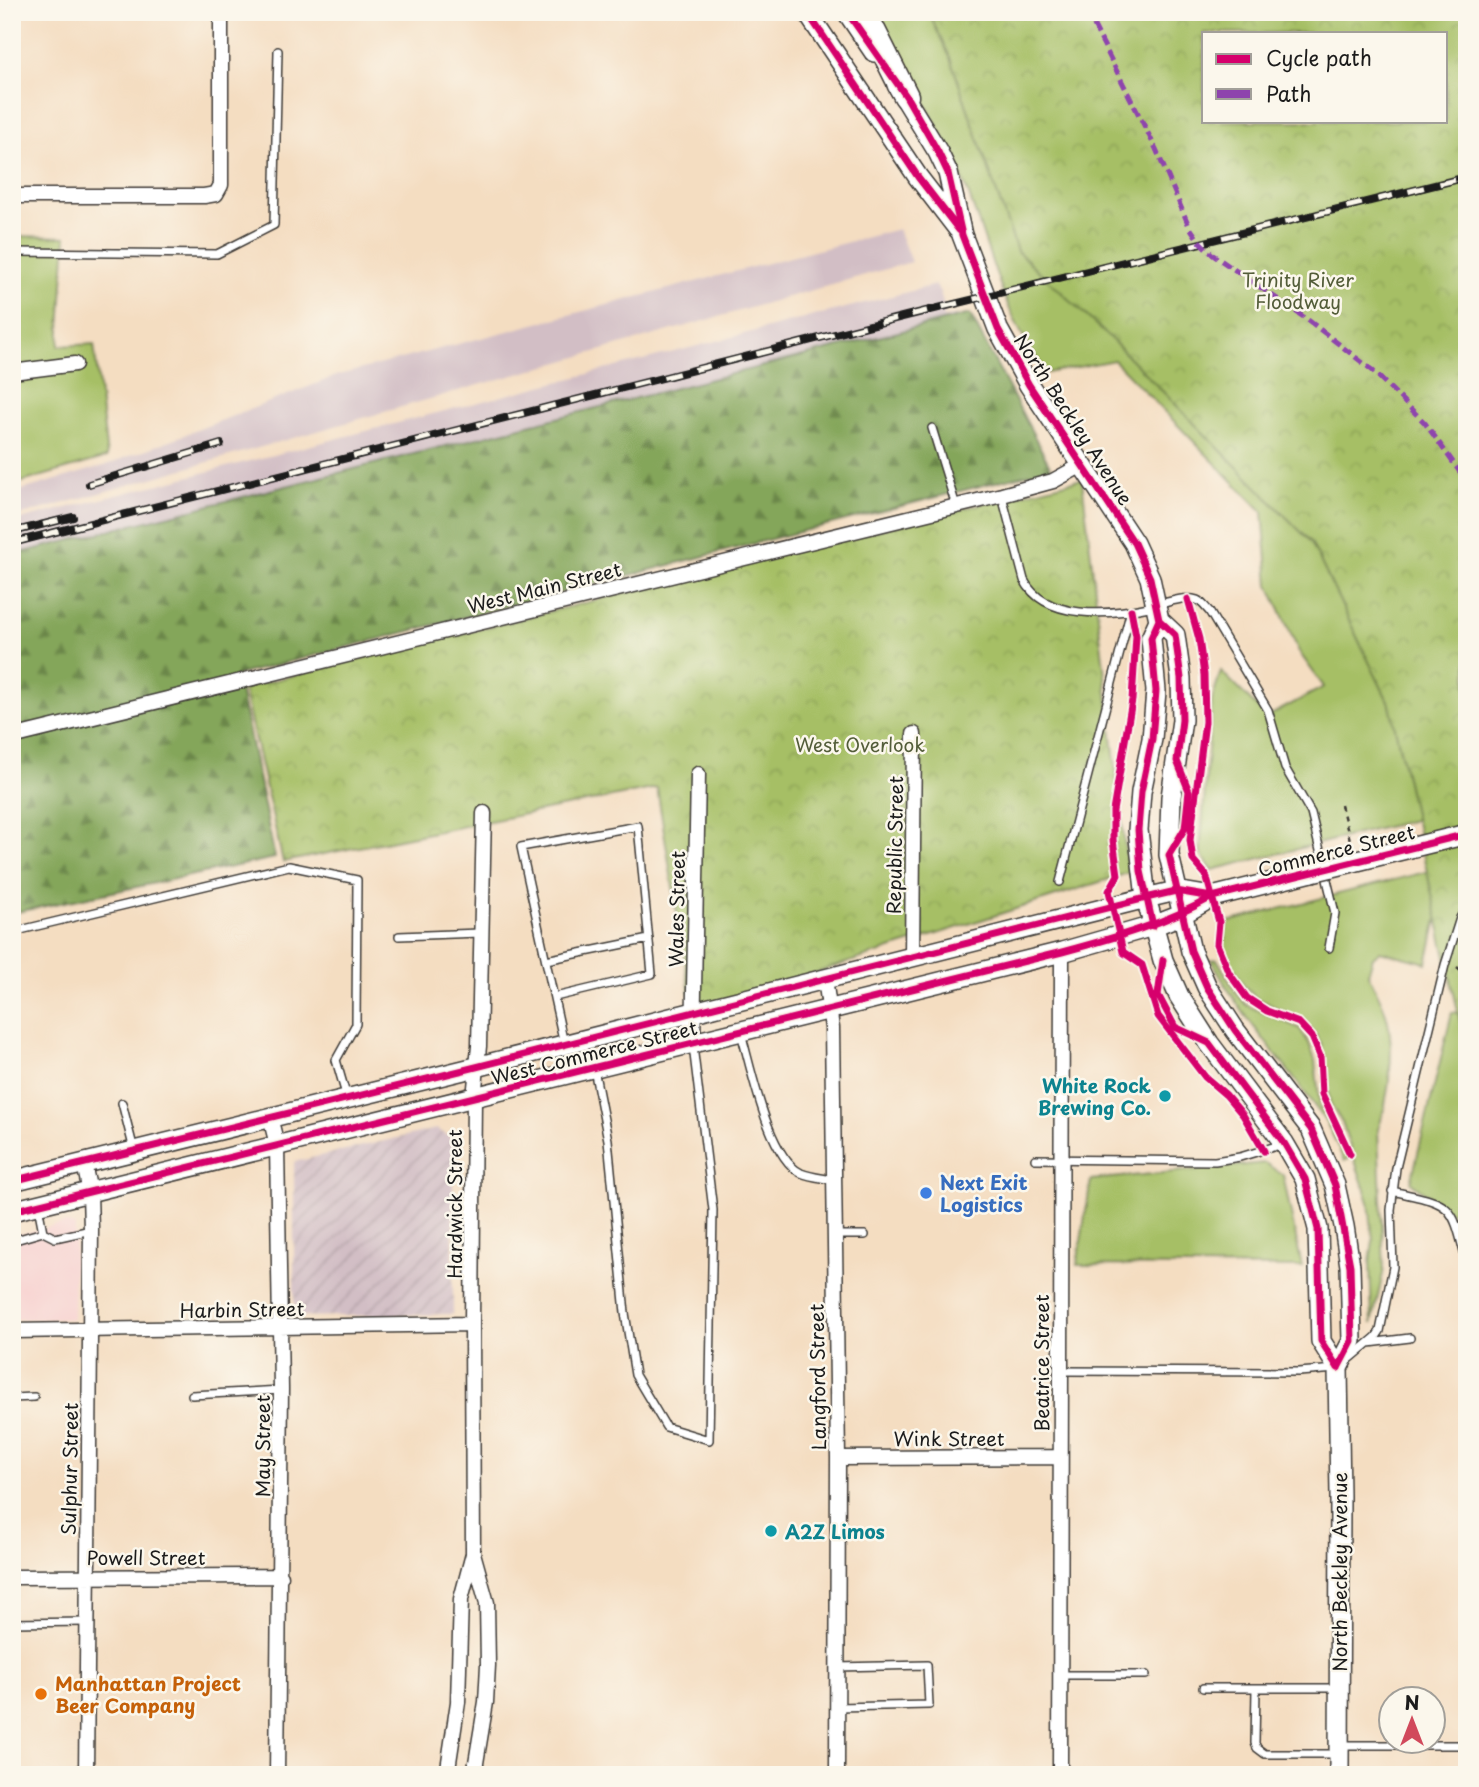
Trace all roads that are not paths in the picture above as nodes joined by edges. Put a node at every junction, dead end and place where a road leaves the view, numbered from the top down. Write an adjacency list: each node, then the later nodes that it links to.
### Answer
1 (221, 12): 7 (street)
2 (807, 12): 8 (main road, North Beckley Avenue)
3 (847, 12): 6 (main road, North Beckley Avenue)
4 (864, 12): 6 (highway)
5 (278, 51): 9 (lane)
6 (906, 96): 8 (main road, North Beckley Avenue)
7 (12, 196)
8 (962, 235): 13 (main road, North Beckley Avenue)
9 (12, 252)
10 (75, 364): 11 (street)
11 (12, 372)
12 (932, 428): 15 (lane)
13 (1082, 465): 14 (street, West Main Street); 17 (main road, North Beckley Avenue)
14 (1002, 495): 15 (street, West Main Street); 16 (lane)
15 (956, 506): 19 (street, West Main Street)
16 (1131, 610): 17 (lane); 23 (lane)
17 (1158, 612): 24 (main road, North Beckley Avenue); 26 (main road, North Beckley Avenue); 34 (lane)
18 (914, 734): 36 (street, Republic Street)
19 (12, 737)
20 (698, 774): 41 (street, Wales Street)
21 (484, 813): 31 (street, Hardwick Street)
22 (1467, 834): 25 (main road, Commerce Street, bridge)
23 (1060, 882)
24 (1176, 891): 25 (main road, Commerce Street); 26 (main road, West Commerce Street); 28 (main road, North Beckley Avenue)
25 (1212, 897): 28 (main road, Commerce Street)
26 (1146, 898): 29 (main road, North Beckley Avenue); 36 (main road, West Commerce Street)
27 (1467, 907): 60 (lane)
28 (1181, 915): 29 (main road, West Commerce Street); 51 (main road, North Beckley Avenue)
29 (1153, 926): 35 (main road, West Commerce Street); 52 (main road, North Beckley Avenue)
30 (12, 933): 48 (lane)
31 (480, 933): 32 (lane); 45 (street, Hardwick Street)
32 (399, 936)
33 (649, 939): 37 (lane); 37 (lane); 39 (lane)
34 (1329, 948)
35 (1062, 952): 40 (main road, West Commerce Street); 56 (street, Beatrice Street)
36 (912, 957): 38 (main road, West Commerce Street)
37 (546, 960): 39 (lane)
38 (825, 979): 40 (street, Langford Street); 41 (main road, West Commerce Street)
39 (555, 997): 44 (lane)
40 (831, 1010): 42 (main road, West Commerce Street); 58 (street, Langford Street)
41 (693, 1012): 43 (street, Wales Street); 44 (main road, West Commerce Street)
42 (741, 1032): 43 (main road, West Commerce Street); 58 (lane)
43 (693, 1044): 46 (main road, West Commerce Street); 46 (lane)
44 (564, 1045): 45 (main road, West Commerce Street)
45 (476, 1067): 47 (street, Hardwick Street); 48 (main road, West Commerce Street)
46 (594, 1068): 47 (main road, West Commerce Street)
47 (474, 1098): 53 (main road, West Commerce Street); 70 (street, Hardwick Street)
48 (347, 1099): 50 (main road, West Commerce Street)
49 (122, 1104): 54 (lane)
50 (270, 1118): 53 (street, May Street); 54 (main road, West Commerce Street)
51 (1311, 1129): 52 (main road); 76 (main road, North Beckley Avenue)
52 (1284, 1143): 56 (lane); 76 (main road, North Beckley Avenue)
53 (277, 1145): 61 (main road, West Commerce Street); 71 (street, May Street)
54 (134, 1151): 57 (main road, West Commerce Street)
55 (1035, 1159): 56 (lane)
56 (1060, 1159): 77 (street, Beatrice Street)
57 (84, 1164): 59 (main road, West Commerce Street); 61 (street, Sulphur Street)
58 (833, 1180): 66 (street, Langford Street)
59 (12, 1181)
60 (1392, 1191): 69 (lane); 75 (lane)
61 (90, 1192): 62 (main road, West Commerce Street); 64 (street, Sulphur Street)
62 (37, 1205): 63 (main road, West Commerce Street); 65 (lane)
63 (12, 1211)
64 (91, 1230): 65 (lane); 72 (street, Sulphur Street)
65 (43, 1232): 68 (lane)
66 (834, 1235): 67 (lane); 83 (street, Langford Street)
67 (865, 1235)
68 (12, 1241)
69 (1467, 1264)
70 (472, 1324): 71 (street, Harbin Street); 84 (street, Hardwick Street)
71 (280, 1328): 72 (street, Harbin Street); 78 (street, May Street)
72 (89, 1330): 73 (street, Harbin Street); 87 (street, Sulphur Street)
73 (12, 1331)
74 (1410, 1338): 75 (lane)
75 (1368, 1343): 76 (lane)
76 (1338, 1368): 77 (lane); 95 (main road, North Beckley Avenue)
77 (1060, 1371): 82 (street, Beatrice Street)
78 (281, 1390): 79 (lane); 85 (street, May Street)
79 (192, 1395)
80 (34, 1397): 81 (lane)
81 (12, 1398)
82 (1060, 1457): 83 (street, Wink Street); 91 (street, Beatrice Street)
83 (838, 1458): 90 (street, Langford Street)
84 (473, 1553): 101 (street, Hardwick Street); 102 (street, Hardwick Street)
85 (281, 1576): 87 (street, Powell Street); 100 (street, May Street)
86 (12, 1577): 87 (street, Powell Street)
87 (87, 1577): 88 (street, Sulphur Street)
88 (87, 1622): 89 (lane); 99 (street, Sulphur Street)
89 (12, 1623)
90 (837, 1667): 96 (street, Langford Street); 96 (lane)
91 (1060, 1675): 92 (lane); 104 (street, Beatrice Street)
92 (1146, 1675)
93 (1203, 1688): 94 (lane)
94 (1256, 1688): 95 (lane); 98 (lane)
95 (1339, 1688): 98 (main road, North Beckley Avenue)
96 (837, 1707): 103 (street, Langford Street)
97 (1467, 1745): 98 (lane)
98 (1339, 1750): 105 (main road, North Beckley Avenue)
99 (86, 1775)
100 (277, 1775)
101 (447, 1775)
102 (474, 1775)
103 (837, 1775)
104 (1060, 1775)
105 (1339, 1775)

